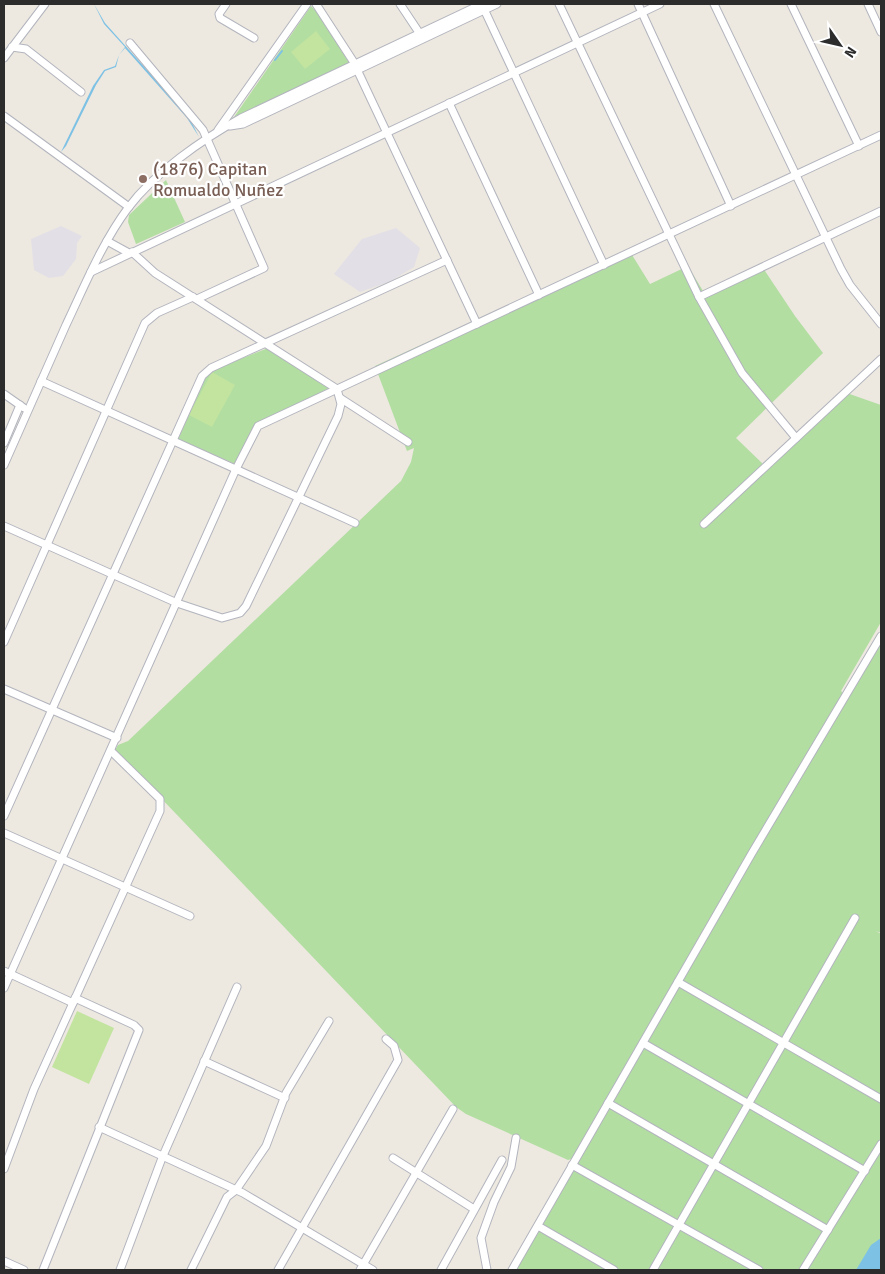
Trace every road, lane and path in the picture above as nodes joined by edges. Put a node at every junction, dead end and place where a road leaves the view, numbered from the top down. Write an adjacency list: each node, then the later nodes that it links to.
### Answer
1 (45, 4): 20 (street)
2 (226, 4): 17 (street)
3 (307, 4): 27 (street)
4 (316, 4): 22 (street)
5 (400, 4): 16 (street)
6 (497, 4): 13 (street)
7 (559, 4): 19 (street)
8 (638, 4): 14 (street)
9 (660, 4): 14 (street)
10 (714, 4): 32 (street)
11 (791, 4): 31 (street)
12 (868, 4): 15 (street)
13 (482, 5): 16 (street); 23 (street)
14 (642, 12): 19 (street); 34 (street)
15 (881, 32)
16 (421, 36): 22 (street)
17 (254, 38)
18 (130, 43): 30 (street)
19 (576, 43): 23 (street); 37 (street)
20 (12, 47): 21 (street); 24 (street)
21 (4, 58)
22 (356, 67): 27 (street); 28 (street)
23 (514, 73): 25 (street); 42 (street)
24 (81, 92)
25 (449, 103): 28 (street); 44 (street)
26 (4, 116): 35 (street)
27 (218, 132): 30 (street)
28 (387, 132): 33 (street); 41 (street)
29 (881, 136): 31 (street)
30 (206, 138): 33 (street); 35 (street)
31 (860, 146): 32 (street)
32 (795, 176): 34 (street); 38 (street)
33 (234, 203): 40 (street); 46 (street)
34 (731, 206): 37 (street)
35 (129, 207): 39 (street)
36 (881, 211): 38 (street)
37 (669, 235): 42 (street); 45 (street)
38 (826, 238): 45 (street); 48 (street)
39 (107, 242): 40 (street); 43 (street)
40 (130, 252): 43 (street); 46 (street)
41 (447, 260): 47 (street); 49 (street)
42 (604, 265): 44 (street)
43 (90, 272): 51 (street)
44 (540, 295): 47 (street)
45 (699, 297): 58 (street)
46 (195, 298): 49 (street); 57 (street)
47 (477, 324): 52 (street)
48 (881, 324)
49 (266, 343): 52 (street); 59 (street)
50 (881, 359): 58 (street)
51 (41, 381): 56 (street); 57 (street)
52 (337, 389): 54 (street); 63 (street)
53 (4, 394): 55 (street)
54 (340, 398): 60 (street); 64 (street)
55 (20, 406): 56 (street); 61 (street)
56 (28, 410): 62 (street)
57 (106, 410): 59 (street); 68 (street)
58 (796, 438): 66 (street)
59 (172, 440): 63 (street); 69 (street)
60 (408, 442)
61 (4, 444)
62 (4, 464)
63 (236, 469): 64 (street); 70 (street)
64 (300, 499): 65 (street); 70 (street)
65 (354, 524)
66 (704, 524)
67 (4, 526): 68 (street)
68 (46, 544): 69 (street); 72 (street)
69 (112, 573): 70 (street); 74 (street)
70 (177, 603): 75 (street)
71 (881, 636): 84 (street)
72 (4, 642)
73 (4, 689): 74 (street)
74 (51, 710): 75 (street); 77 (street)
75 (117, 738): 76 (street)
76 (111, 751): 79 (street); 80 (street)
77 (4, 816)
78 (4, 833): 79 (street)
79 (62, 859): 80 (street); 83 (street)
80 (126, 888): 81 (street); 87 (street)
81 (190, 916)
82 (855, 918): 91 (street)
83 (7, 973): 86 (street); 87 (street)
84 (678, 982): 90 (street); 91 (street)
85 (237, 987): 92 (street)
86 (4, 988)
87 (74, 1000): 98 (street); 106 (street)
88 (329, 1021): 93 (street)
89 (386, 1039): 113 (street)
90 (643, 1043): 95 (street); 96 (street)
91 (784, 1043): 94 (street); 96 (street)
92 (204, 1062): 93 (street); 101 (street)
93 (285, 1098): 109 (street)
94 (881, 1099)
95 (608, 1104): 104 (street); 105 (street)
96 (749, 1104): 104 (street); 107 (street)
97 (453, 1109): 108 (street)
98 (99, 1128): 101 (street); 118 (street)
99 (516, 1138): 124 (street)
100 (881, 1144): 107 (street)
101 (163, 1156): 109 (street); 119 (street)
102 (392, 1158): 108 (street)
103 (502, 1160): 110 (street)
104 (714, 1164): 111 (street); 114 (street)
105 (572, 1165): 111 (street); 112 (street)
106 (4, 1169)
107 (865, 1171): 114 (street)
108 (415, 1173): 110 (street); 116 (street)
109 (236, 1190): 113 (street); 120 (street)
110 (474, 1209): 123 (street)
111 (679, 1225): 127 (street); 128 (street)
112 (538, 1226): 125 (street); 126 (street)
113 (302, 1228): 116 (street); 121 (street)
114 (828, 1230): 129 (street)
115 (4, 1261): 117 (street)
116 (362, 1267): 122 (street)
117 (24, 1270)
118 (43, 1270)
119 (120, 1270)
120 (191, 1270)
121 (278, 1270)
122 (373, 1270)
123 (441, 1270)
124 (487, 1270)
125 (512, 1270)
126 (614, 1270)
127 (653, 1270)
128 (759, 1270)
129 (804, 1270)

